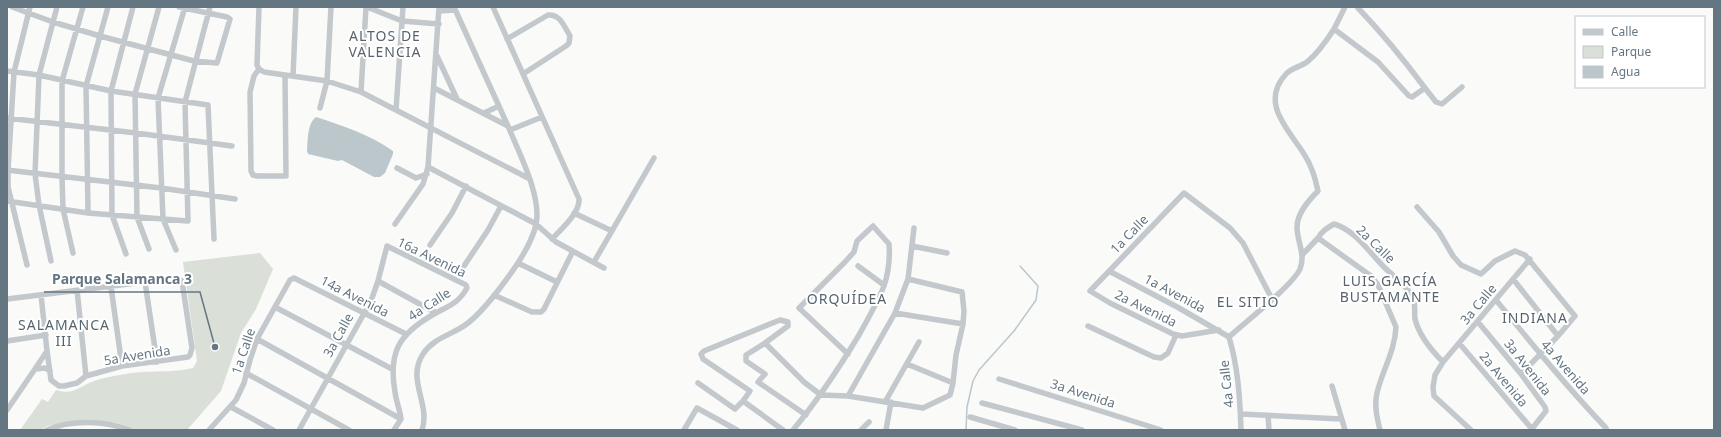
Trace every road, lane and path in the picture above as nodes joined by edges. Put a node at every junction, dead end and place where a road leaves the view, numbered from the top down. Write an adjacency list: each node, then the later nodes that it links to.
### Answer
1 (12, 7): 19 (street)
2 (58, 7): 22 (street)
3 (83, 7): 24 (street)
4 (108, 7): 26 (street)
5 (133, 7): 28 (street)
6 (159, 7): 29 (street)
7 (210, 7): 20 (street)
8 (259, 7): 33 (street)
9 (296, 7): 39 (street)
10 (331, 7): 41 (street)
11 (366, 7): 21 (street); 47 (street)
12 (403, 7): 21 (street)
13 (493, 7): 27 (street)
14 (1345, 7): 25 (street)
15 (183, 8): 20 (street); 31 (street)
16 (1358, 8): 45 (street)
17 (439, 9): 18 (street); 23 (street)
18 (455, 9): 52 (street)
19 (29, 10): 22 (street); 35 (street)
20 (208, 14): 32 (street); 32 (street)
21 (402, 21): 23 (street); 54 (street)
22 (53, 22): 24 (street); 37 (street)
23 (439, 24): 30 (street)
24 (76, 29): 26 (street); 40 (street)
25 (1334, 29): 45 (street); 110 (street)
26 (100, 36): 28 (street); 42 (street)
27 (507, 38): 36 (street); 36 (street)
28 (124, 42): 29 (street); 46 (street)
29 (147, 48): 31 (street); 48 (street)
30 (436, 54): 44 (street); 50 (street)
31 (171, 55): 32 (street); 49 (street)
32 (194, 61): 51 (street)
33 (259, 69): 38 (street); 38 (street)
34 (7, 71): 35 (street)
35 (14, 72): 37 (street); 57 (street)
36 (523, 74): 56 (street)
37 (39, 75): 40 (street); 58 (street)
38 (285, 75): 39 (street)
39 (293, 76): 41 (street)
40 (62, 81): 42 (street); 59 (street)
41 (327, 81): 47 (street); 53 (street)
42 (86, 86): 46 (street); 61 (street)
43 (1462, 87): 45 (street)
44 (434, 88): 50 (street); 60 (street)
45 (1425, 88)
46 (111, 91): 48 (street); 63 (street)
47 (361, 92): 54 (street)
48 (135, 94): 49 (street); 64 (street)
49 (158, 98): 51 (street); 65 (street)
50 (457, 99): 55 (street)
51 (185, 102): 66 (street); 67 (street)
52 (499, 106): 55 (street); 62 (street)
53 (320, 108)
54 (396, 110): 60 (street)
55 (484, 113): 62 (street)
56 (542, 117): 62 (street); 90 (street)
57 (8, 119): 58 (street); 71 (street)
58 (36, 122): 59 (street); 73 (street)
59 (62, 125): 61 (street); 74 (street)
60 (431, 127): 72 (street); 75 (street)
61 (86, 128): 63 (street); 76 (street)
62 (509, 128): 75 (street)
63 (112, 131): 64 (street); 77 (street)
64 (136, 133): 65 (street); 78 (street)
65 (159, 136): 66 (street); 80 (street)
66 (185, 139): 67 (street); 81 (street)
67 (211, 144): 68 (street); 82 (street)
68 (232, 146)
69 (654, 158): 97 (street)
70 (397, 168): 72 (street)
71 (7, 170): 73 (street); 84 (street)
72 (428, 170): 79 (street); 94 (street)
73 (35, 174): 74 (street); 85 (street)
74 (62, 176): 76 (street); 88 (street)
75 (528, 178): 95 (street)
76 (88, 180): 77 (street); 89 (street)
77 (111, 183): 78 (street); 91 (street)
78 (137, 186): 80 (street); 92 (street)
79 (466, 186): 86 (street); 101 (street)
80 (161, 188): 81 (street); 93 (street)
81 (186, 192): 82 (street); 93 (street)
82 (212, 196): 83 (street); 99 (street)
83 (235, 199)
84 (9, 202): 85 (street); 115 (street)
85 (39, 205): 88 (street); 112 (street)
86 (501, 206): 95 (street); 117 (street)
87 (1417, 207): 111 (street)
88 (63, 209): 89 (street); 108 (street)
89 (88, 213): 91 (street)
90 (574, 213): 97 (street); 100 (street)
91 (112, 215): 92 (street); 109 (street)
92 (137, 217): 93 (street); 104 (street)
93 (163, 219): 105 (street)
94 (395, 224)
95 (536, 224): 100 (street); 114 (street)
96 (914, 228): 103 (street)
97 (612, 231): 113 (street)
98 (1318, 238): 110 (street); 159 (street, 2a Calle); 213 (street)
99 (214, 239)
100 (552, 239): 106 (street)
101 (430, 245)
102 (387, 246): 123 (street, 3a Calle); 128 (street, 16a Avenida)
103 (912, 246): 107 (street); 121 (street)
104 (149, 249)
105 (176, 250)
106 (573, 251): 113 (street); 125 (street)
107 (947, 252)
108 (73, 254)
109 (126, 254)
110 (1302, 254): 134 (street)
111 (1530, 259): 122 (street, 3a Calle); 148 (street)
112 (51, 261)
113 (594, 262): 118 (street)
114 (518, 263): 125 (street); 131 (street)
115 (27, 265)
116 (858, 266): 126 (street)
117 (462, 268)
118 (604, 268)
119 (1109, 271): 130 (street, 1a Calle); 134 (street, 1a Calle); 143 (street, 1a Avenida)
120 (294, 278): 136 (street, 1a Calle); 137 (street, 14a Avenida)
121 (908, 279): 139 (street); 141 (street)
122 (1513, 279): 135 (street, 3a Calle); 148 (street)
123 (378, 281): 137 (street, 3a Calle); 138 (street)
124 (145, 282): 127 (street); 158 (street); 158 (street, 5a Avenida)
125 (558, 282): 131 (street)
126 (884, 285): 156 (street); 156 (street)
127 (111, 287): 129 (street); 161 (street)
128 (467, 288): 138 (street, 4a Calle)
129 (77, 290): 132 (street); 167 (street)
130 (1090, 291): 146 (street, 2a Avenida)
131 (494, 295): 201 (street)
132 (41, 296): 133 (street); 145 (street)
133 (7, 299)
134 (1272, 299): 147 (street)
135 (1496, 300): 140 (street, 3a Calle); 157 (street, 4a Avenida)
136 (275, 307): 149 (street, 1a Calle); 154 (street)
137 (363, 312): 144 (street, 14a Avenida); 154 (street, 3a Calle)
138 (436, 313): 144 (street, 4a Calle)
139 (895, 313): 141 (street); 176 (street)
140 (1478, 322): 153 (street, 3a Calle); 166 (street, 3a Avenida)
141 (963, 324): 172 (street)
142 (1088, 326): 146 (street)
143 (1219, 330): 146 (street, 2a Avenida); 147 (street, 1a Avenida)
144 (406, 334): 163 (street, 4a Calle)
145 (46, 335): 150 (street); 155 (street)
146 (1176, 335)
147 (1229, 336): 185 (street, 4a Calle)
148 (1558, 336): 157 (street)
149 (257, 339): 165 (street, 1a Calle); 168 (street)
150 (7, 341)
151 (919, 342): 160 (street)
152 (765, 343): 170 (street); 174 (street); 175 (street)
153 (1459, 343): 159 (street, 3a Calle); 215 (street, 2a Avenida)
154 (346, 344): 163 (street); 168 (street, 3a Calle)
155 (47, 350): 162 (street); 164 (street)
156 (848, 354): 175 (street)
157 (1540, 355): 166 (street); 192 (street, 4a Avenida)
158 (157, 362): 161 (street, 5a Avenida)
159 (1443, 362): 214 (street)
160 (907, 364): 172 (street); 178 (street)
161 (122, 366): 167 (street, 5a Avenida)
162 (35, 369): 164 (street); 182 (street)
163 (392, 369): 184 (street, 4a Calle)
164 (50, 372): 167 (street, 5a Avenida)
165 (246, 373): 180 (street, 1a Calle); 181 (street)
166 (1521, 374): 215 (street, 3a Avenida)
167 (86, 376)
168 (327, 378): 181 (street, 3a Calle); 183 (street)
169 (998, 378): 210 (street, 3a Avenida)
170 (758, 382): 174 (street); 186 (street)
171 (698, 383): 177 (street)
172 (954, 383): 178 (street)
173 (1332, 386): 190 (street)
174 (750, 391): 177 (street)
175 (821, 395): 176 (street); 186 (street)
176 (848, 396): 178 (street)
177 (743, 401): 204 (street)
178 (888, 402): 207 (street)
179 (982, 403): 209 (street)
180 (231, 407): 196 (street, 1a Calle); 197 (street)
181 (310, 409): 198 (street, 3a Calle); 199 (street)
182 (7, 410)
183 (389, 412): 184 (street); 189 (street)
184 (400, 412): 189 (street, 4a Calle)
185 (1241, 414): 187 (street); 211 (street, 4a Calle)
186 (806, 415): 205 (street)
187 (1268, 416): 190 (street); 212 (street)
188 (970, 417): 208 (street)
189 (400, 419): 200 (street, 4a Calle)
190 (1341, 419): 193 (street)
191 (869, 422): 206 (street)
192 (1606, 428)
193 (1344, 429)
194 (47, 430): 195 (street)
195 (130, 430)
196 (209, 430)
197 (273, 430)
198 (299, 430)
199 (349, 430)
200 (394, 430)
201 (422, 430)
202 (684, 430): 203 (street)
203 (738, 430)
204 (783, 430)
205 (793, 430)
206 (861, 430)
207 (886, 430)
208 (1015, 430)
209 (1082, 430)
210 (1161, 430)
211 (1241, 430)
212 (1269, 430)
213 (1380, 430)
214 (1471, 430)
215 (1531, 430)

